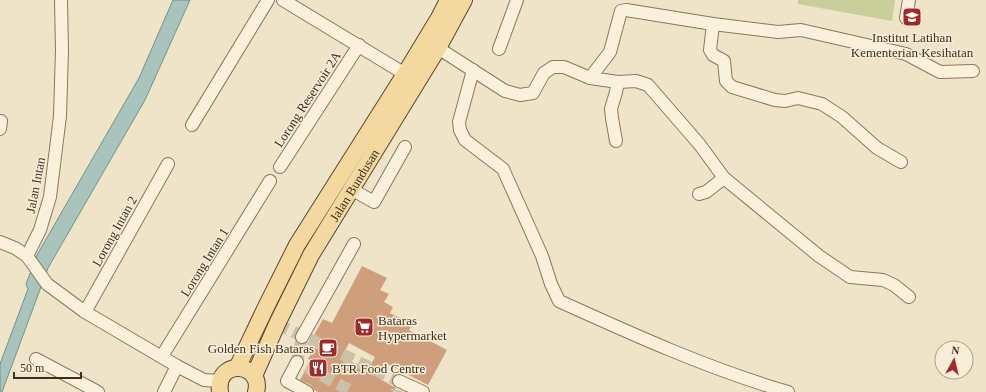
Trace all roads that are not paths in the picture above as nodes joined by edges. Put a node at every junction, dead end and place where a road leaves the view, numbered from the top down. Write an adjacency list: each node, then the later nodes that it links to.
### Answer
1 (61, 0): 30 (street, Jalan Intan)
2 (268, 0): 18 (street)
3 (283, 0): 10 (street)
4 (448, 0): 15 (main road, Jalan Bundusan)
5 (464, 0): 11 (main road, Jalan Bundusan)
6 (517, 0): 12 (street)
7 (909, 0): 8 (street)
8 (906, 18)
9 (713, 24): 14 (street); 16 (street); 21 (street)
10 (359, 45): 15 (street); 23 (street, Lorong Reservoir 2A)
11 (438, 48): 13 (street); 26 (main road, Jalan Bundusan)
12 (499, 49)
13 (473, 70): 16 (street); 46 (street)
14 (973, 71)
15 (405, 74): 38 (main road, Jalan Bundusan)
16 (590, 78): 17 (street)
17 (618, 82): 19 (street); 24 (street)
18 (192, 125)
19 (616, 141)
20 (405, 147): 26 (street)
21 (901, 162)
22 (168, 164): 32 (street, Lorong Intan 2)
23 (280, 167)
24 (724, 178): 27 (street); 31 (street)
25 (270, 181): 34 (street, Lorong Intan 1)
26 (351, 189): 41 (main road, Jalan Bundusan)
27 (699, 194)
28 (0, 242): 30 (street)
29 (354, 244): 33 (street)
30 (29, 260): 32 (street)
31 (909, 297)
32 (85, 312): 34 (street)
33 (302, 337)
34 (162, 356): 37 (street)
35 (36, 359): 42 (street)
36 (296, 362): 44 (street)
37 (177, 366): 40 (street); 43 (street)
38 (237, 368): 40 (main road); 41 (main road)
39 (399, 381): 45 (street)
40 (220, 386)
41 (258, 387)
42 (98, 392)
43 (164, 392)
44 (307, 392)
45 (423, 392)
46 (788, 392)

